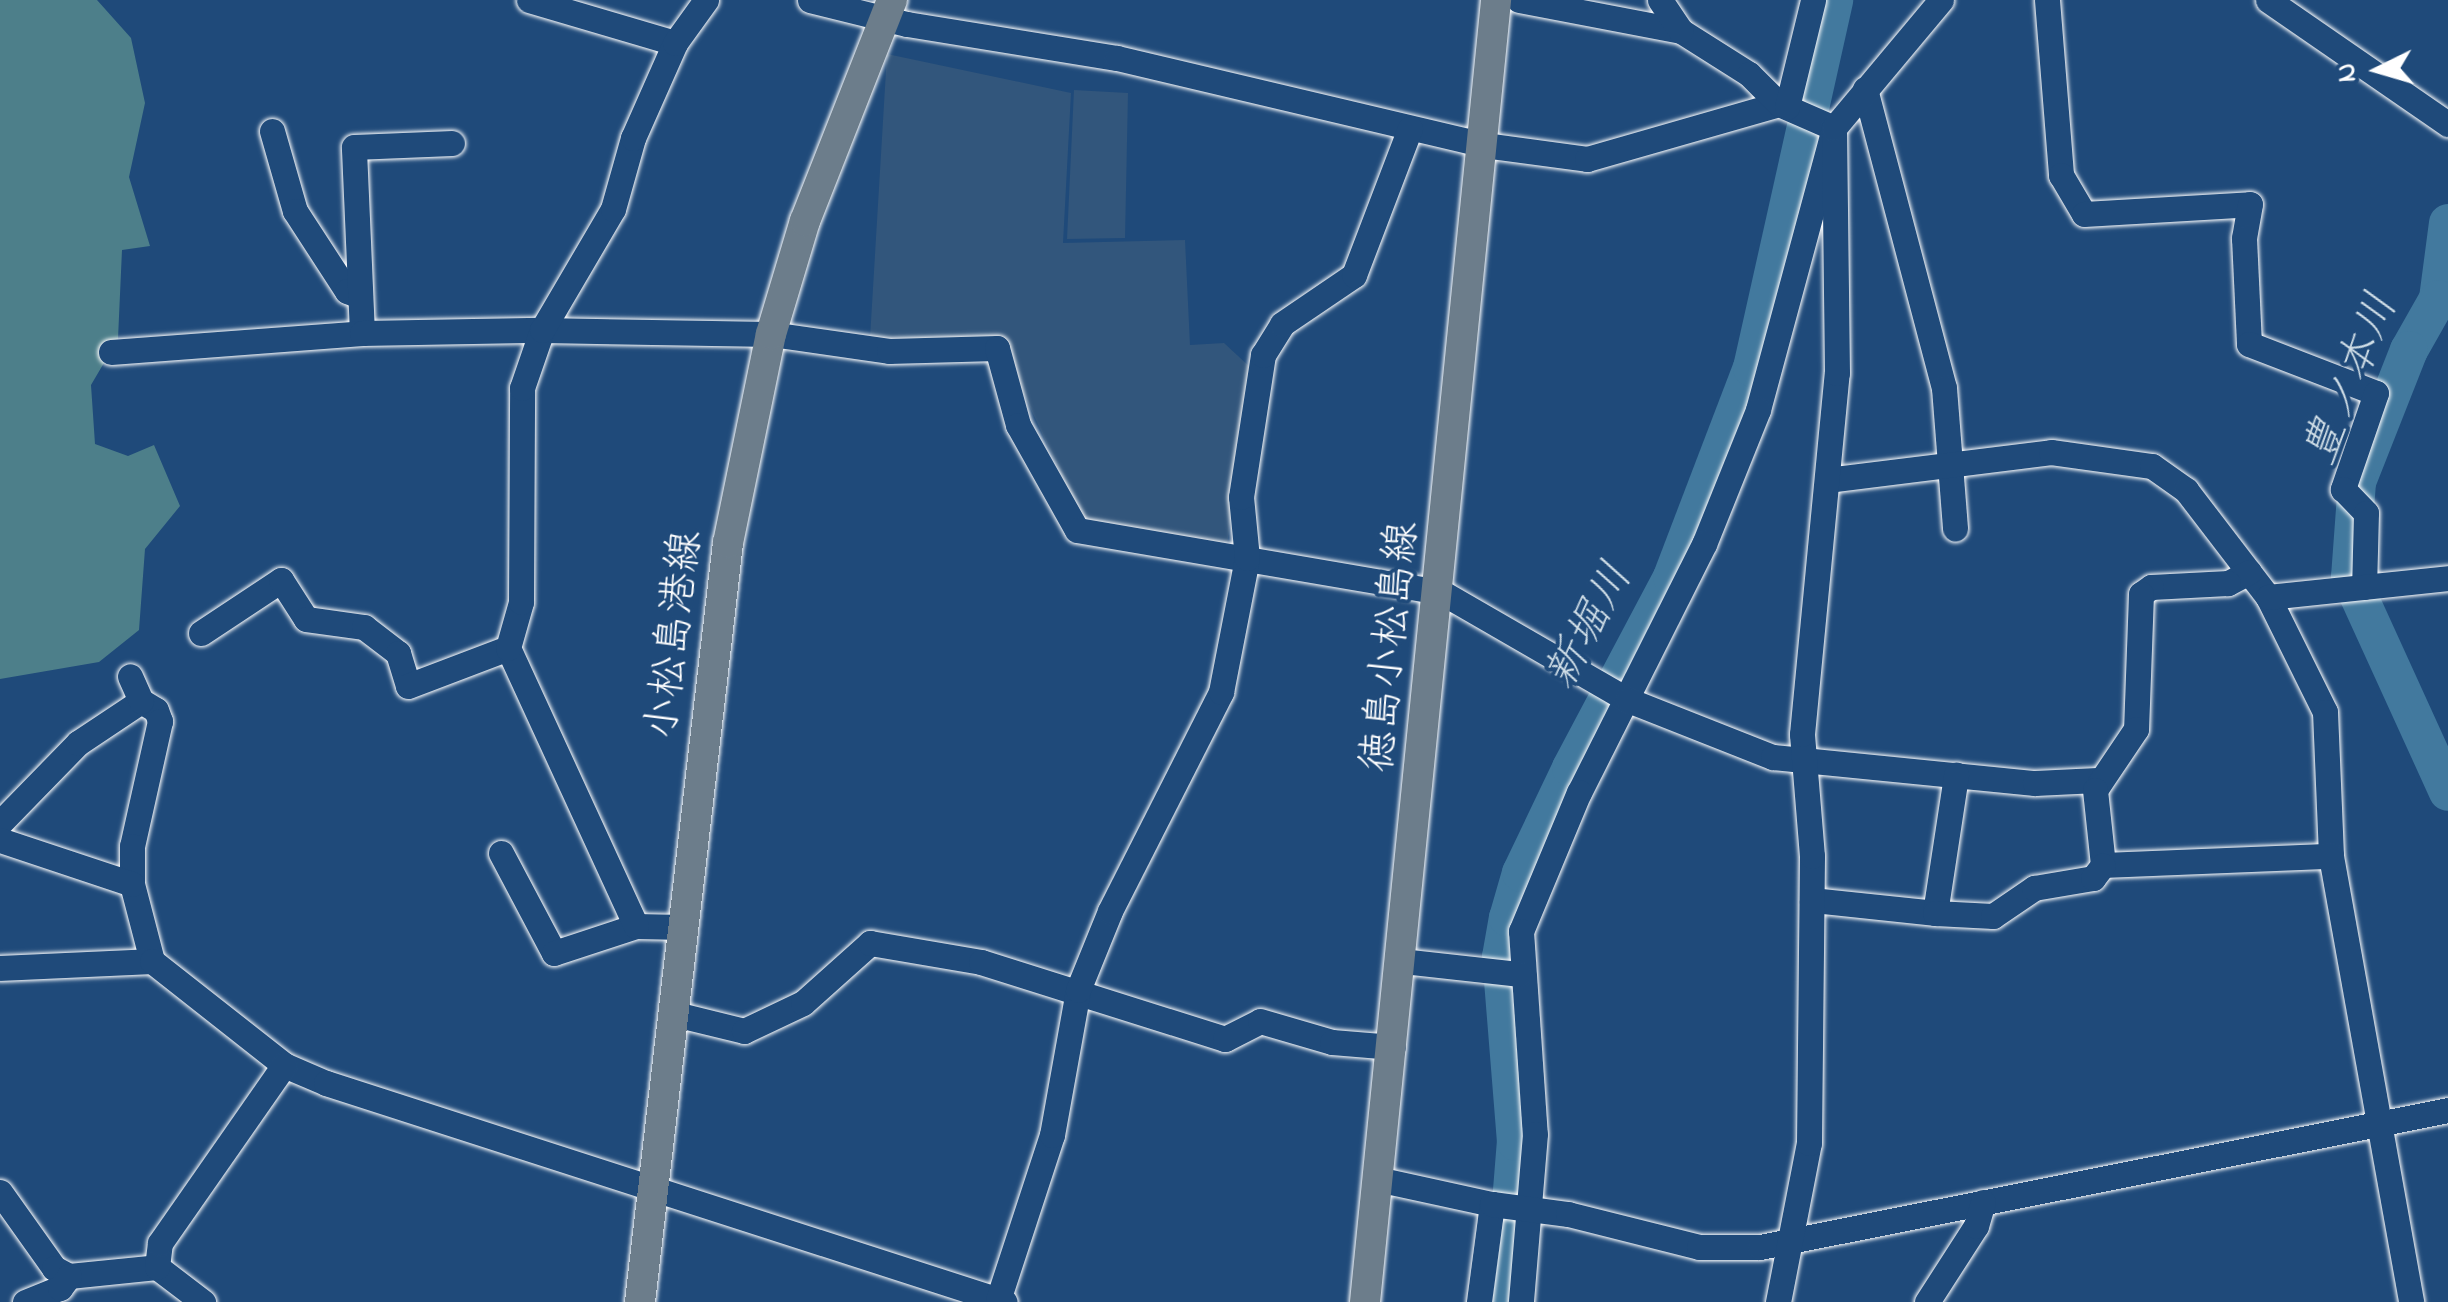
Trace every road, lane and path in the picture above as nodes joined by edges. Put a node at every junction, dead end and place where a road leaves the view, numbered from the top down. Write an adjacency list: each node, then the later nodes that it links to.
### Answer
1 (529, 0): 12 (street)
2 (706, 0): 12 (street)
3 (810, 0): 10 (street)
4 (1660, 0): 11 (street)
5 (1813, 0): 14 (street)
6 (1941, 0): 13 (street)
7 (2047, 0): 32 (street)
8 (2268, 0): 15 (street)
9 (1499, 4): 11 (street); 20 (main road, 徳島小松島線)
10 (888, 8): 17 (street); 24 (main road, 小松島港線)
11 (1682, 30): 14 (street)
12 (675, 43): 22 (street)
13 (1865, 89): 16 (street); 26 (street)
14 (1787, 107): 16 (street); 20 (street)
15 (2448, 124)
16 (1829, 126): 27 (street); 38 (street)
17 (1410, 128): 20 (street); 29 (street)
18 (272, 130): 21 (street)
19 (452, 142): 21 (street)
20 (1484, 145): 33 (main road, 徳島小松島線)
21 (360, 296): 23 (street)
22 (542, 330): 23 (street); 24 (street); 36 (street)
23 (362, 333): 25 (street)
24 (771, 334): 29 (street); 52 (main road, 小松島港線)
25 (111, 352)
26 (1948, 468): 27 (street); 28 (street); 30 (street)
27 (1827, 480): 40 (street)
28 (1955, 529)
29 (1247, 558): 33 (street); 57 (street)
30 (2249, 572): 34 (street); 42 (street)
31 (2448, 578): 32 (street)
32 (2355, 588): 34 (street)
33 (1441, 592): 38 (street); 53 (main road, 徳島小松島線)
34 (2268, 597): 46 (street)
35 (202, 633): 36 (street)
36 (508, 648): 51 (street)
37 (130, 676): 39 (street)
38 (1625, 698): 40 (street); 56 (street)
39 (141, 701): 43 (street); 48 (street)
40 (1804, 761): 41 (street); 49 (street)
41 (1956, 776): 42 (street); 50 (street)
42 (2096, 780): 47 (street)
43 (0, 823)
44 (0, 840): 48 (street)
45 (501, 853): 51 (street)
46 (2332, 856): 47 (street); 62 (street)
47 (2103, 865): 50 (street)
48 (132, 884): 54 (street)
49 (1812, 900): 50 (street); 68 (street)
50 (1935, 913)
51 (636, 926): 52 (street)
52 (684, 928): 58 (main road, 小松島港線)
53 (1402, 960): 56 (street); 59 (main road, 徳島小松島線)
54 (152, 961): 55 (street); 60 (street)
55 (0, 968)
56 (1516, 974): 67 (street)
57 (1078, 990): 58 (street); 59 (street); 71 (street)
58 (674, 1014): 64 (main road, 小松島港線)
59 (1393, 1047): 63 (main road, 徳島小松島線)
60 (284, 1065): 64 (street); 69 (street)
61 (2448, 1110): 62 (street)
62 (2382, 1126): 66 (street); 80 (street)
63 (1378, 1179): 67 (street); 75 (main road, 徳島小松島線)
64 (652, 1191): 71 (street); 74 (main road, 小松島港線)
65 (0, 1192): 70 (street)
66 (1983, 1202): 68 (street); 79 (street)
67 (1512, 1206): 68 (street); 76 (street); 77 (street)
68 (1791, 1242): 78 (street)
69 (156, 1267): 70 (street); 73 (street)
70 (69, 1276): 72 (street)
71 (1002, 1301)
72 (25, 1302)
73 (203, 1302)
74 (640, 1302)
75 (1365, 1302)
76 (1480, 1302)
77 (1521, 1302)
78 (1778, 1302)
79 (1927, 1302)
80 (2410, 1302)

